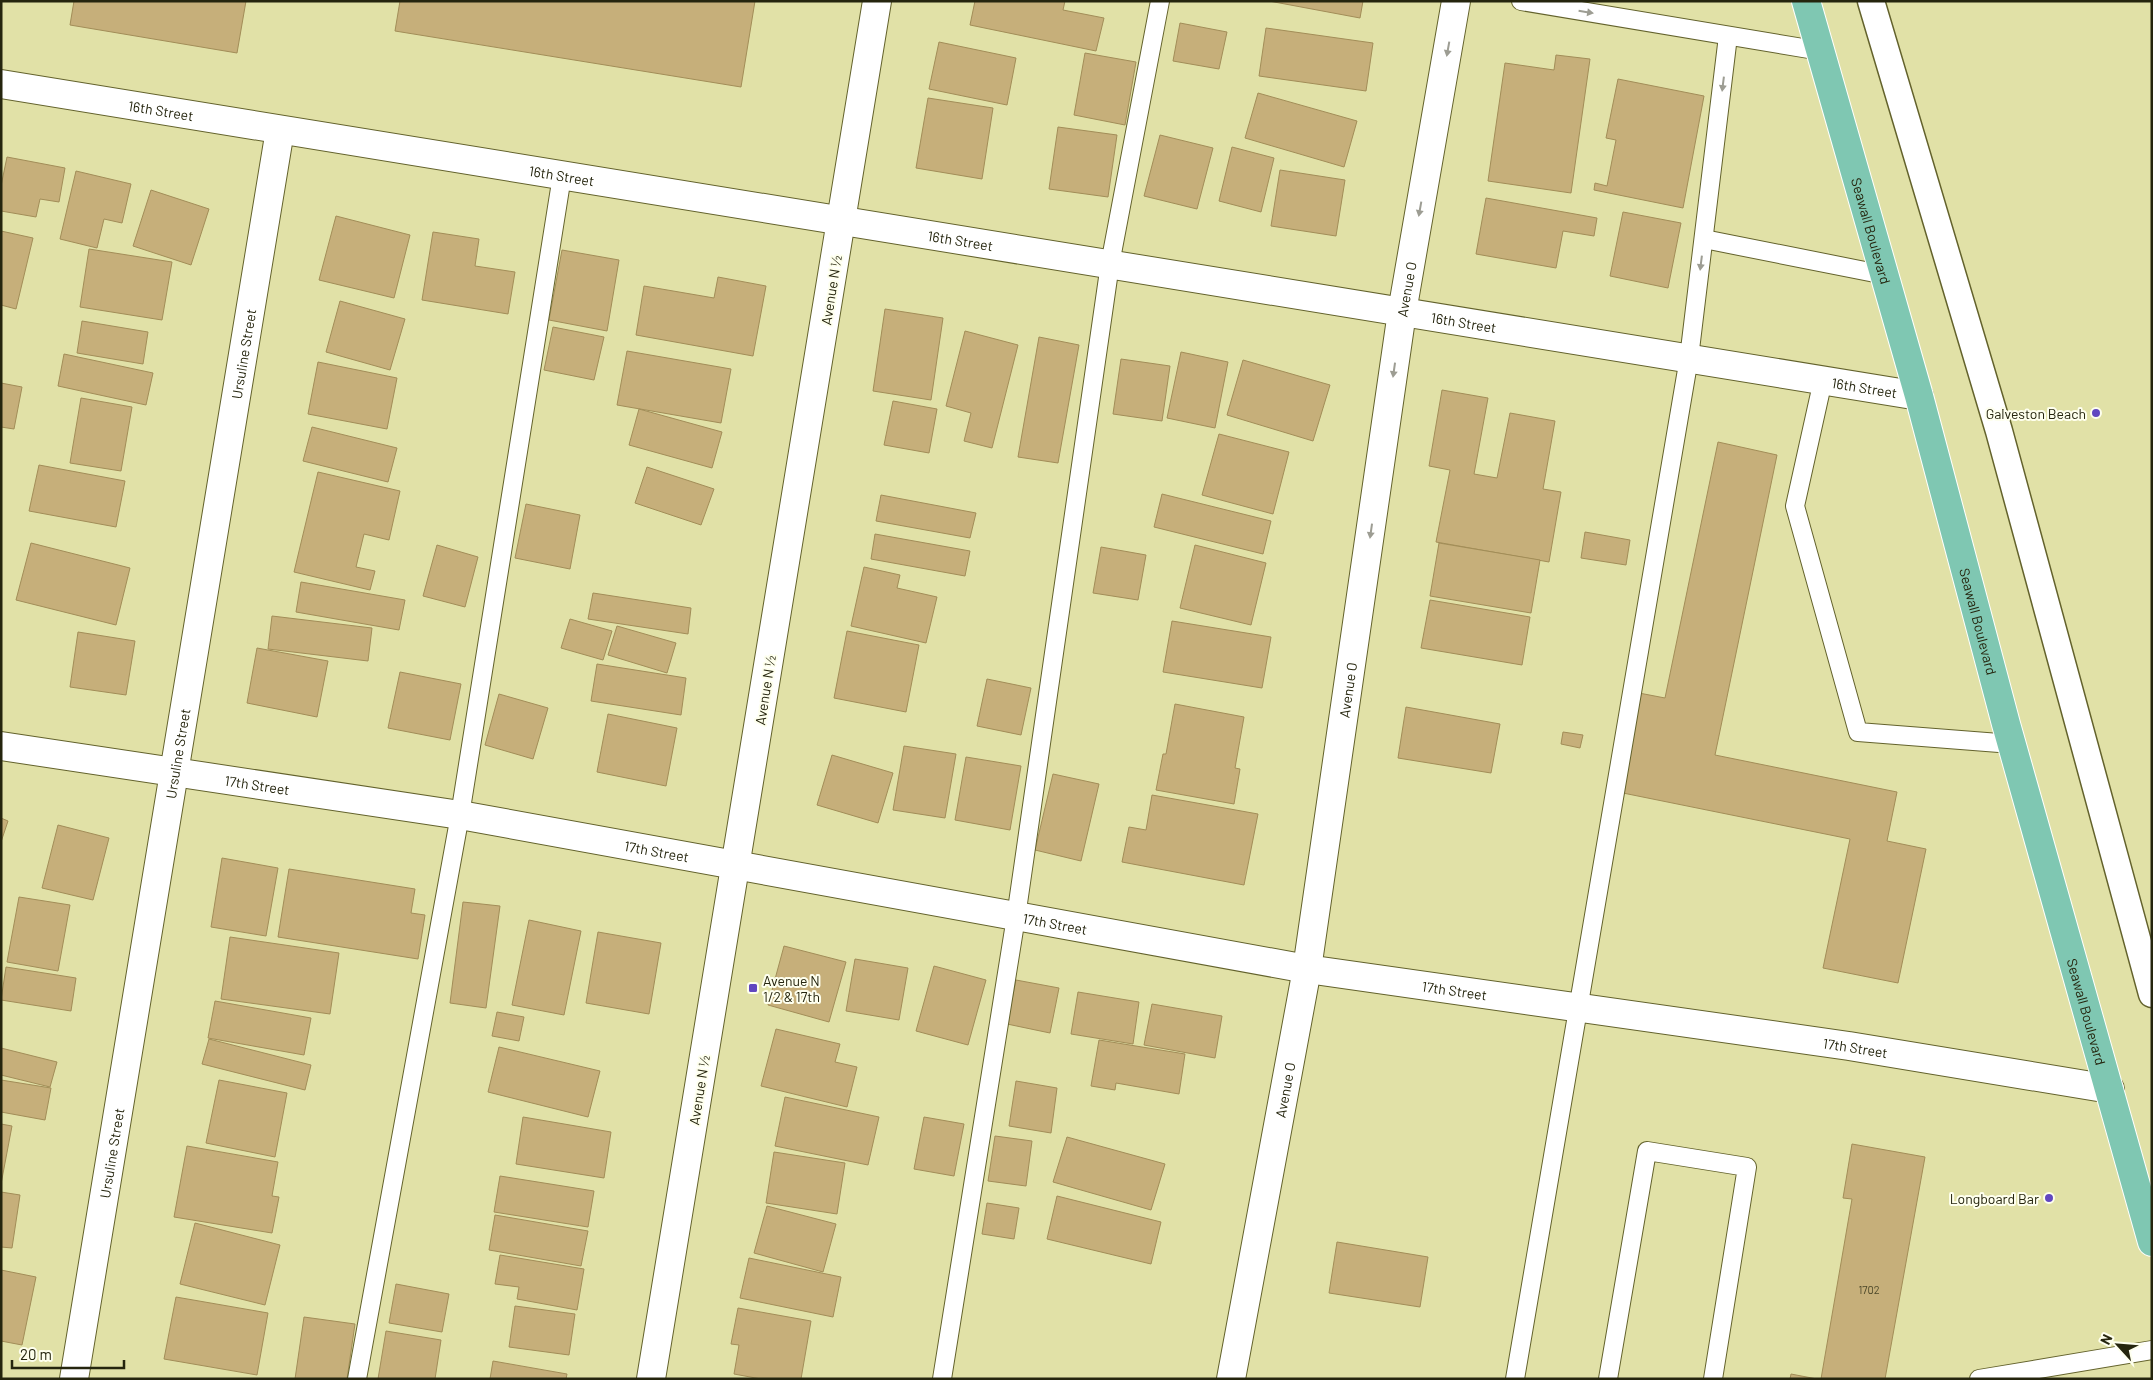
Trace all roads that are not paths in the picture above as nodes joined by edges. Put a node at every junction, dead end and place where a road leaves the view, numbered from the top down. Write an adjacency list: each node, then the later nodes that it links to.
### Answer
1 (878, 1): 12 (street, Avenue N ½)
2 (1160, 1): 14 (lane)
3 (1456, 1): 16 (street, Avenue O, one-way to 16)
4 (1521, 1): 7 (lane, one-way to 7)
5 (1806, 1): 8 (main road, Seawall Boulevard)
6 (1871, 1): 27 (street)
7 (1728, 36): 8 (lane); 13 (lane, one-way to 13)
8 (1821, 51): 15 (main road, Seawall Boulevard)
9 (1, 84): 10 (street, 16th Street)
10 (280, 130): 11 (street, 16th Street); 22 (street, Ursuline Street)
11 (562, 176): 12 (street, 16th Street); 23 (lane)
12 (842, 222): 14 (street, 16th Street); 24 (street, Avenue N ½)
13 (1704, 240): 15 (lane); 17 (lane, one-way to 17)
14 (1110, 264): 16 (street, 16th Street); 25 (lane)
15 (1885, 275): 19 (main road, Seawall Boulevard)
16 (1402, 312): 17 (street, 16th Street); 26 (street, Avenue O, one-way to 26)
17 (1689, 358): 18 (street, 16th Street); 28 (lane)
18 (1823, 380): 19 (street, 16th Street); 20 (lane)
19 (1919, 396): 20 (main road, Seawall Boulevard)
20 (2012, 744): 29 (main road, Seawall Boulevard)
21 (1, 746): 22 (street, 17th Street)
22 (174, 772): 23 (street, 17th Street); 32 (street, Ursuline Street)
23 (460, 815): 24 (street, 17th Street); 33 (lane)
24 (736, 866): 25 (street, 17th Street); 34 (street, Avenue N ½)
25 (1016, 917): 26 (street, 17th Street); 35 (lane)
26 (1307, 969): 28 (street, 17th Street); 36 (street, Avenue O)
27 (2152, 994)
28 (1578, 1006): 29 (street, 17th Street); 37 (lane)
29 (2110, 1088): 30 (main road, Seawall Boulevard)
30 (2152, 1242)
31 (2152, 1350): 40 (lane)
32 (74, 1379)
33 (357, 1379)
34 (652, 1379)
35 (942, 1379)
36 (1231, 1379)
37 (1516, 1379)
38 (1608, 1379): 39 (lane)
39 (1713, 1379)
40 (1980, 1379)

